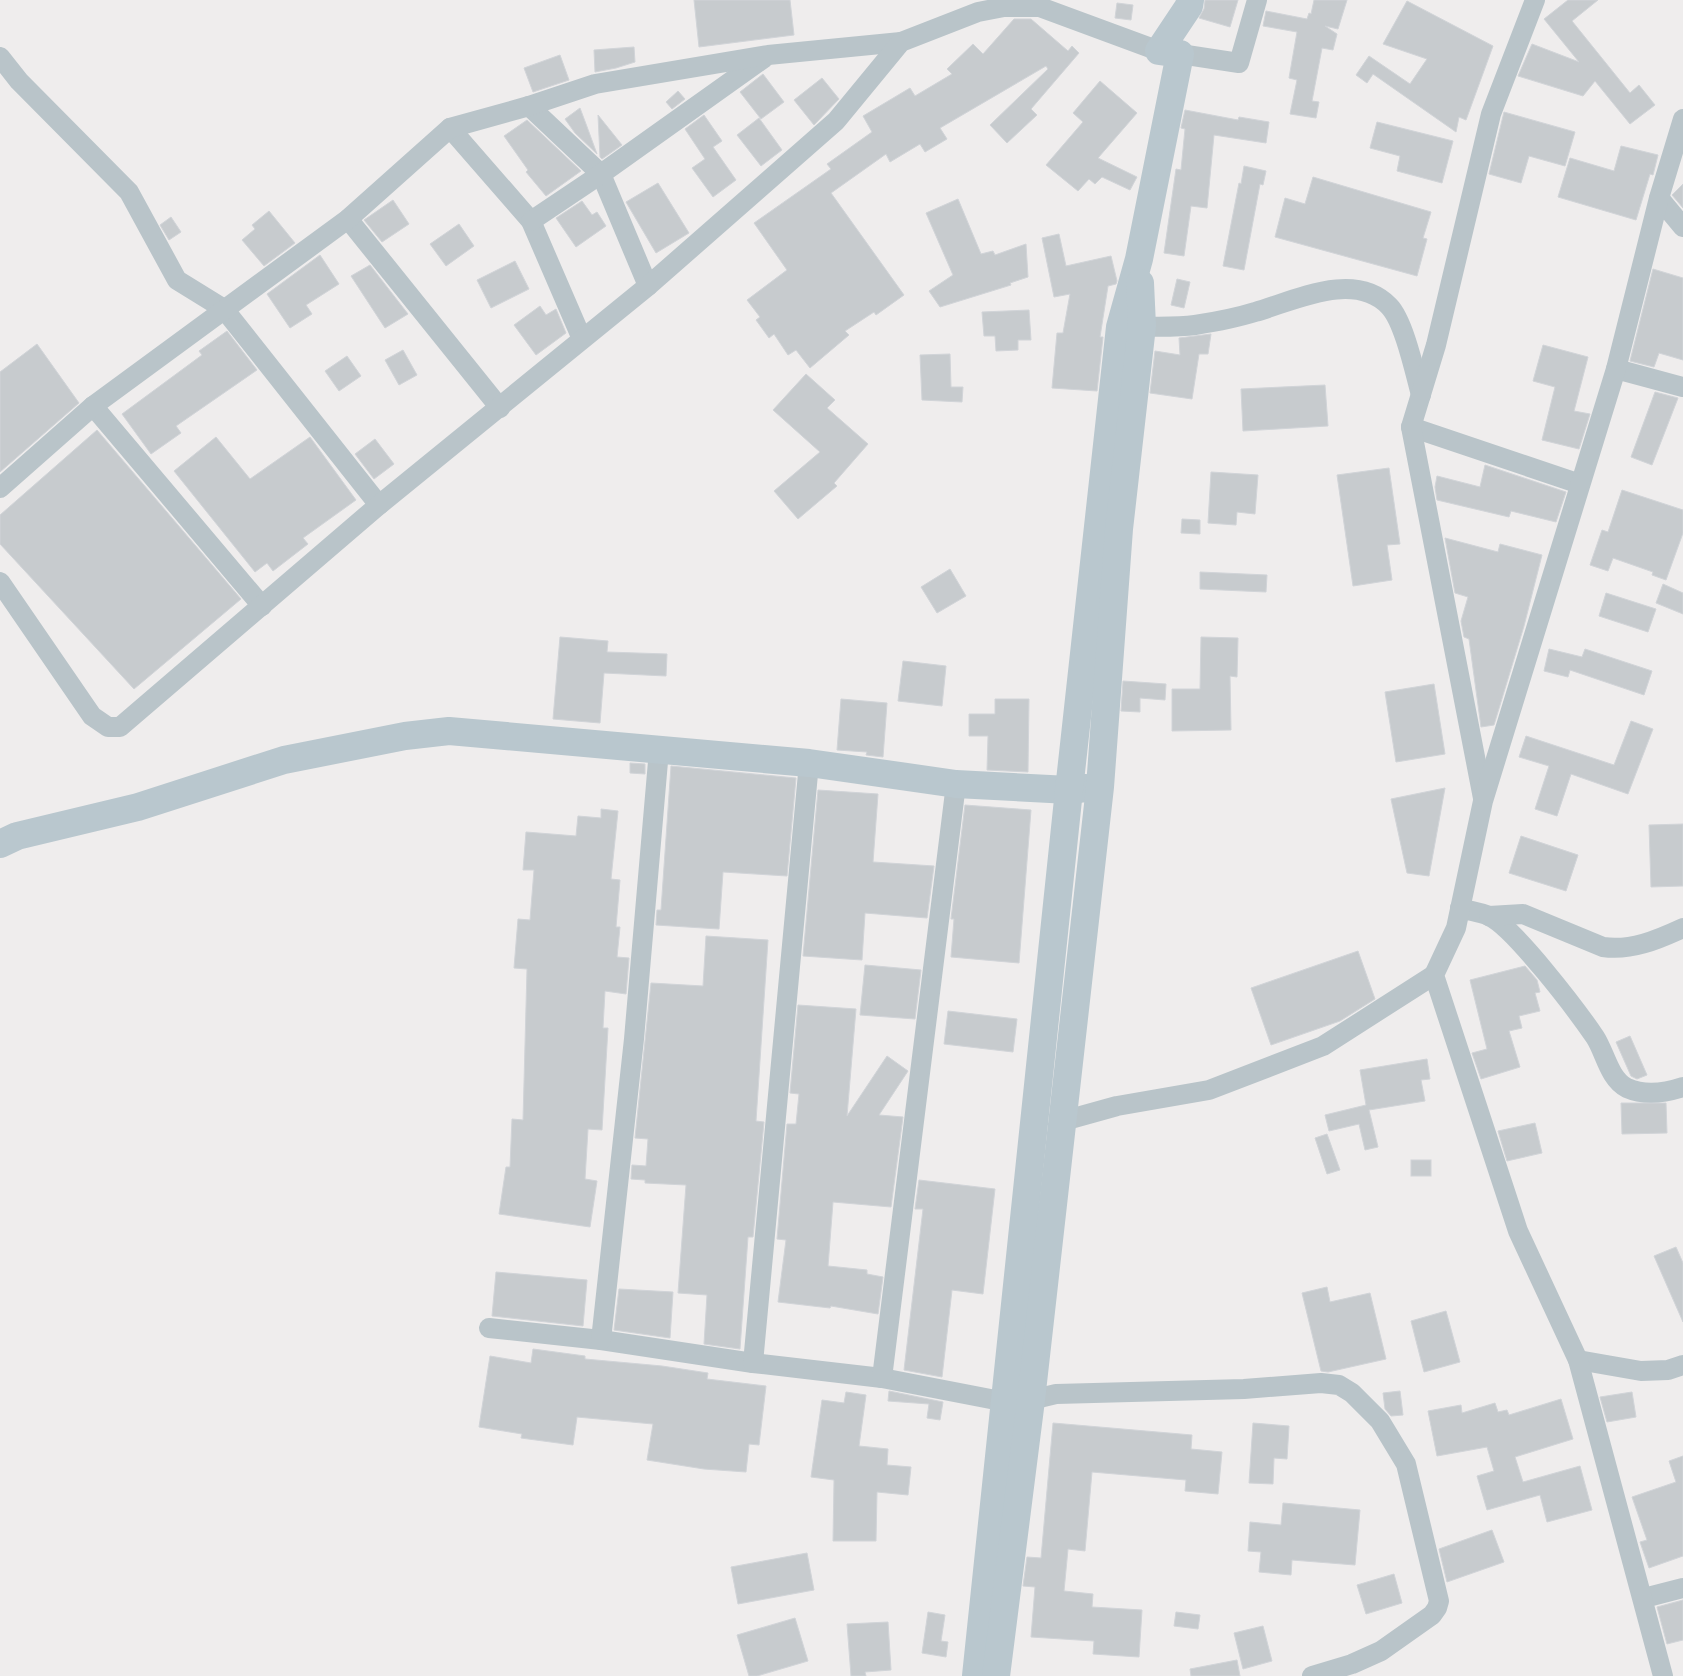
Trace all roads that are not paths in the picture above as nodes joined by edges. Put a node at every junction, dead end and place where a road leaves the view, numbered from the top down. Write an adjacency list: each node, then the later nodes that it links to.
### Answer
1 (1190, 0): 6 (main road)
2 (1257, 0): 6 (street)
3 (1535, 0): 23 (street)
4 (1002, 4): 5 (street); 6 (street)
5 (901, 42): 7 (street); 17 (street)
6 (1169, 53): 19 (main road)
7 (768, 55): 9 (street); 12 (street)
8 (0, 57): 18 (street)
9 (529, 106): 11 (street); 12 (street)
10 (1683, 121): 13 (street)
11 (450, 128): 14 (street); 15 (street)
12 (601, 174): 15 (street); 17 (street)
13 (1658, 198): 16 (street); 21 (street)
14 (348, 219): 18 (street); 25 (street)
15 (532, 220): 20 (street)
16 (1683, 227)
17 (648, 286): 20 (street)
18 (224, 309): 24 (street); 29 (street)
19 (1131, 327): 23 (street); 30 (main road)
20 (582, 338): 25 (street)
21 (1616, 369): 22 (street); 27 (street)
22 (1683, 387)
23 (1421, 395): 26 (street)
24 (93, 406): 28 (street); 32 (street)
25 (500, 408): 29 (street)
26 (1412, 427): 27 (street); 38 (street)
27 (1580, 484): 38 (street)
28 (0, 488)
29 (379, 506): 32 (street)
30 (1108, 529): 36 (main road); 37 (main road)
31 (0, 582): 32 (street)
32 (262, 606)
33 (658, 750): 34 (main road); 39 (main road); 48 (street)
34 (809, 763): 35 (main road); 50 (street)
35 (956, 784): 37 (main road); 52 (street)
36 (1100, 787): 37 (main road); 45 (main road)
37 (1069, 790): 46 (main road)
38 (1483, 801): 40 (street)
39 (0, 844)
40 (1460, 908): 41 (street); 43 (street)
41 (1489, 916): 42 (street); 44 (street)
42 (1683, 928)
43 (1434, 975): 45 (street); 49 (street)
44 (1683, 1087)
45 (1063, 1121): 46 (main road); 53 (main road)
46 (1035, 1123): 53 (main road)
47 (489, 1328): 48 (street)
48 (601, 1340): 50 (street)
49 (1578, 1360): 51 (street); 55 (street)
50 (753, 1364): 52 (street)
51 (1681, 1370)
52 (882, 1378): 53 (street)
53 (1019, 1401): 56 (main road); 57 (main road); 58 (street)
54 (1683, 1588): 55 (street)
55 (1644, 1598): 59 (street)
56 (976, 1676)
57 (996, 1676)
58 (1312, 1676)
59 (1663, 1676)

